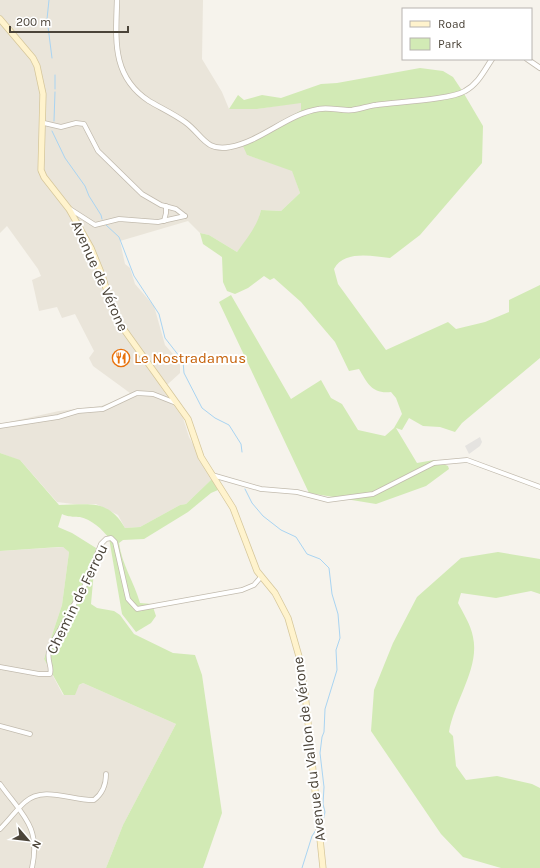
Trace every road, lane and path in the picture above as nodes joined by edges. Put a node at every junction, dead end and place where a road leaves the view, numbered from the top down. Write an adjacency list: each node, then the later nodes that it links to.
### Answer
1 (117, 0): 3 (street)
2 (0, 19): 6 (main road, Avenue de Vérone)
3 (491, 60)
4 (528, 60): 5 (street)
5 (540, 68)
6 (44, 123): 7 (street); 8 (main road, Avenue de Vérone)
7 (166, 206): 9 (street); 9 (street)
8 (69, 209): 9 (street); 10 (main road, Avenue de Vérone)
9 (164, 221)
10 (176, 403): 11 (street); 12 (main road, Avenue de Vérone)
11 (0, 426)
12 (212, 475): 13 (main road, Avenue de Vérone); 14 (street)
13 (217, 481): 15 (main road, Avenue du Vallon de Vérone)
14 (540, 487)
15 (260, 578): 16 (street, Chemin de Ferrou); 24 (main road, Avenue du Vallon de Vérone)
16 (0, 668)
17 (0, 726): 18 (street)
18 (30, 734)
19 (106, 774): 21 (street)
20 (0, 784): 21 (street)
21 (19, 808): 22 (street); 23 (street)
22 (0, 829)
23 (32, 868)
24 (323, 868)

